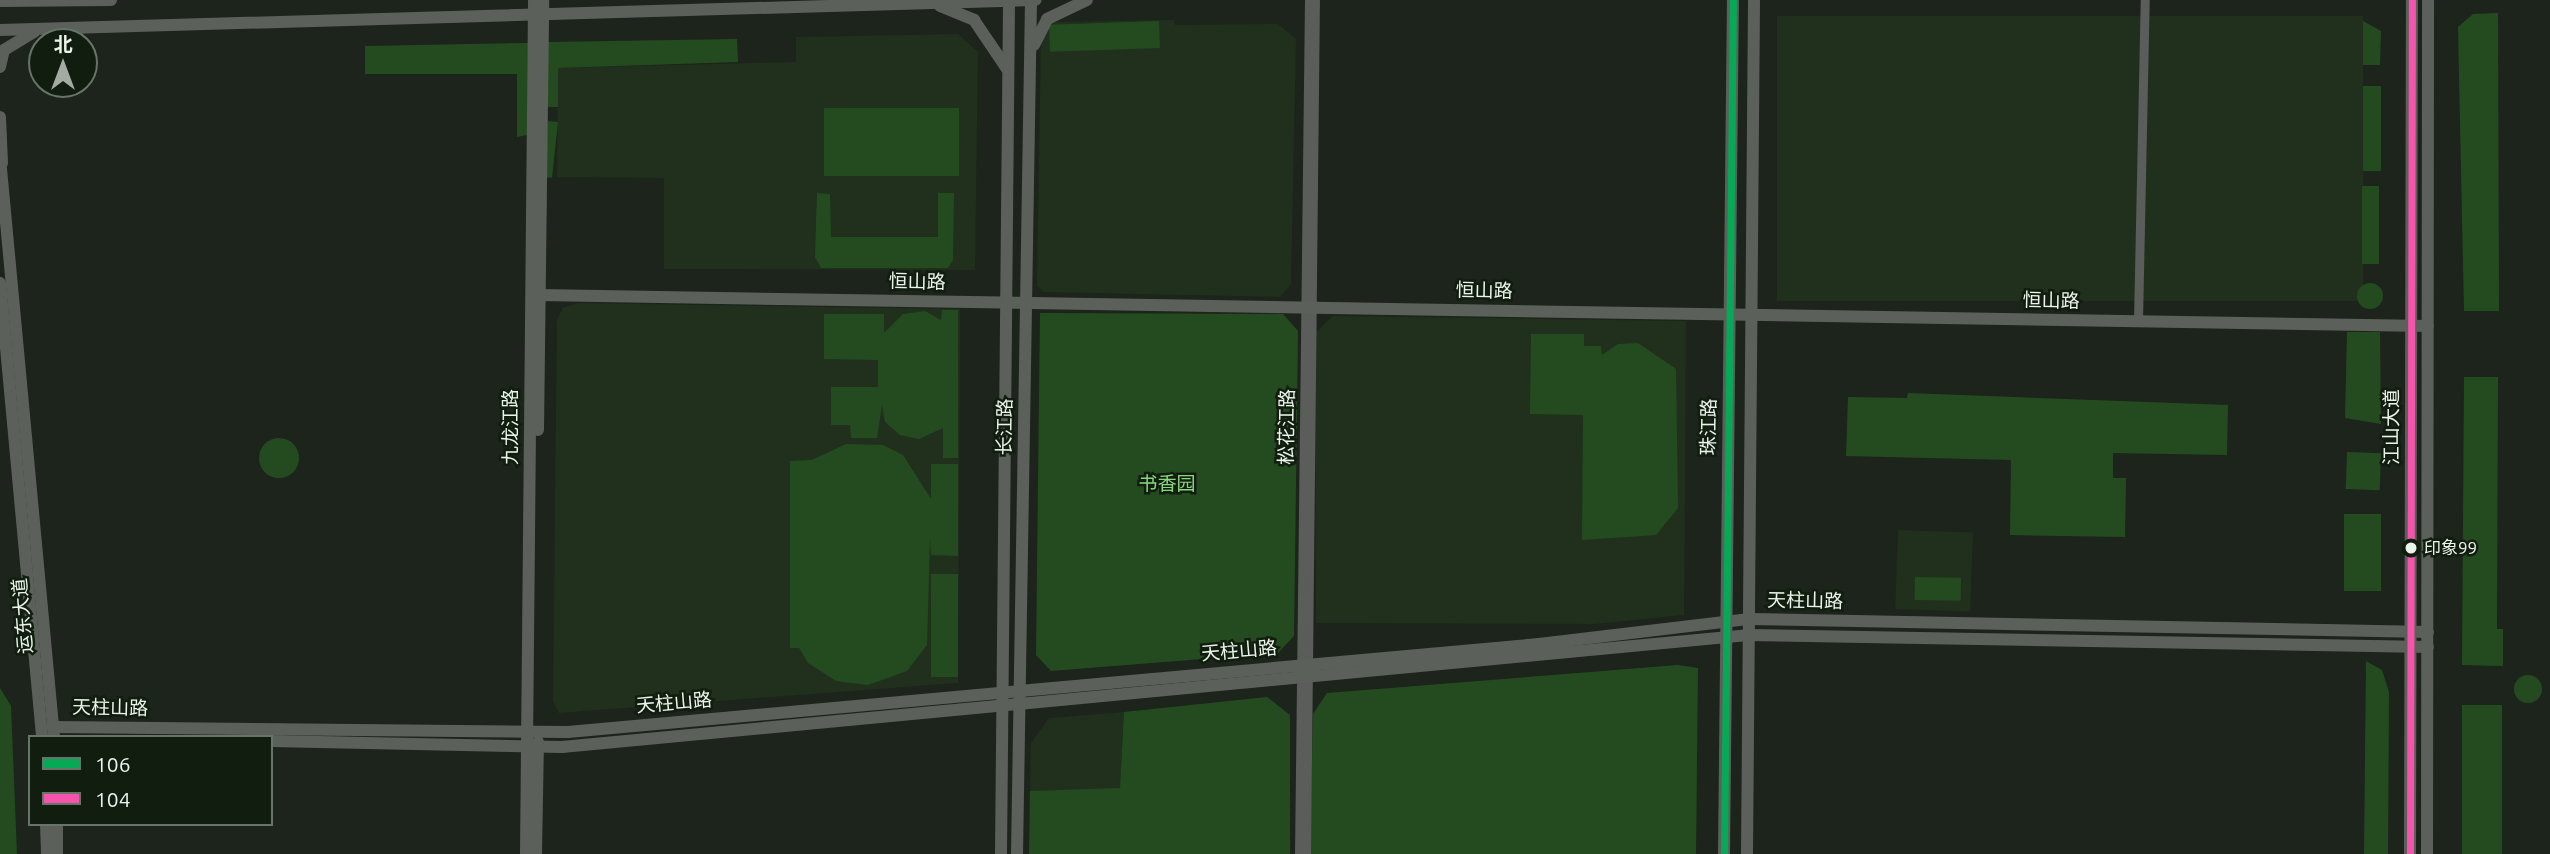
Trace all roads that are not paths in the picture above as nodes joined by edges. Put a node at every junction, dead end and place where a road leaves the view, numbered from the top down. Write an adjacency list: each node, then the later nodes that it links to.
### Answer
1 (111, 0): 13 (street)
2 (1009, 0): 3 (street); 14 (street); 22 (street, 长江路)
3 (1032, 0): 20 (street, 长江路)
4 (1087, 0): 20 (street)
5 (1309, 0): 30 (street, 松花江路)
6 (1315, 0): 30 (street, 松花江路)
7 (1733, 0): 31 (street, 珠江路)
8 (1754, 0): 32 (street)
9 (2145, 0): 33 (street)
10 (2412, 0): 34 (street, 江山大道)
11 (2428, 0): 35 (street, 江山大道)
12 (0, 1): 13 (street)
13 (64, 1)
14 (922, 2): 15 (street); 22 (street)
15 (539, 5): 16 (street); 27 (street, 九龙江路); 55 (street, 九龙江路)
16 (48, 28)
17 (28, 29): 18 (street)
18 (0, 30)
19 (28, 36): 21 (street)
20 (1030, 63): 29 (street, 长江路)
21 (0, 66)
22 (1009, 71): 28 (street, 长江路)
23 (0, 117): 25 (street)
24 (0, 158): 25 (street, 运东大道)
25 (3, 188): 51 (street, 运东大道)
26 (0, 283): 52 (street, 运东大道)
27 (539, 292): 28 (street, 恒山路); 55 (street, 九龙江路)
28 (1006, 300): 29 (street, 恒山路); 48 (street, 长江路)
29 (1026, 300): 30 (street, 恒山路); 47 (street, 长江路)
30 (1309, 305): 31 (street, 恒山路); 46 (street, 松花江路)
31 (1729, 312): 32 (street, 恒山路); 36 (street, 珠江路)
32 (1751, 312): 33 (street, 恒山路); 37 (street)
33 (2138, 318): 34 (street, 恒山路)
34 (2411, 322): 35 (street, 恒山路); 40 (street, 江山大道)
35 (2428, 323): 41 (street, 江山大道)
36 (1728, 430): 37 (street); 39 (street, 珠江路)
37 (1750, 430): 38 (street)
38 (1748, 619): 39 (street, 天柱山路); 40 (street, 天柱山路); 42 (street)
39 (1726, 621): 43 (street, 珠江路); 46 (street, 天柱山路)
40 (2411, 632): 41 (street, 天柱山路); 44 (street, 江山大道)
41 (2428, 632): 45 (street, 江山大道)
42 (1748, 635): 43 (street, 天柱山路); 44 (street, 天柱山路); 68 (street)
43 (1726, 638): 46 (street, 天柱山路); 67 (street, 珠江路)
44 (2411, 646): 45 (street, 天柱山路); 69 (street, 江山大道)
45 (2428, 647): 70 (street, 江山大道)
46 (1305, 670): 47 (street, 天柱山路); 49 (street, 天柱山路); 65 (street, 松花江路); 66 (street, 松花江路)
47 (1020, 689): 48 (street, 天柱山路); 49 (street, 长江路)
48 (1002, 690): 50 (street, 长江路); 55 (street, 天柱山路)
49 (1020, 705): 50 (street, 天柱山路); 64 (street, 长江路)
50 (1002, 706): 55 (street, 天柱山路); 63 (street, 长江路)
51 (54, 732): 53 (street, 天柱山路)
52 (42, 735)
53 (259, 735)
54 (273, 735): 55 (street, 天柱山路)
55 (533, 739): 56 (street, 天柱山路); 61 (street, 九龙江路); 62 (street, 九龙江路)
56 (273, 741)
57 (47, 826): 59 (street)
58 (57, 826): 60 (street)
59 (47, 854)
60 (57, 854)
61 (526, 854)
62 (536, 854)
63 (1001, 854)
64 (1017, 854)
65 (1299, 854)
66 (1306, 854)
67 (1724, 854)
68 (1747, 854)
69 (2410, 854)
70 (2427, 854)

